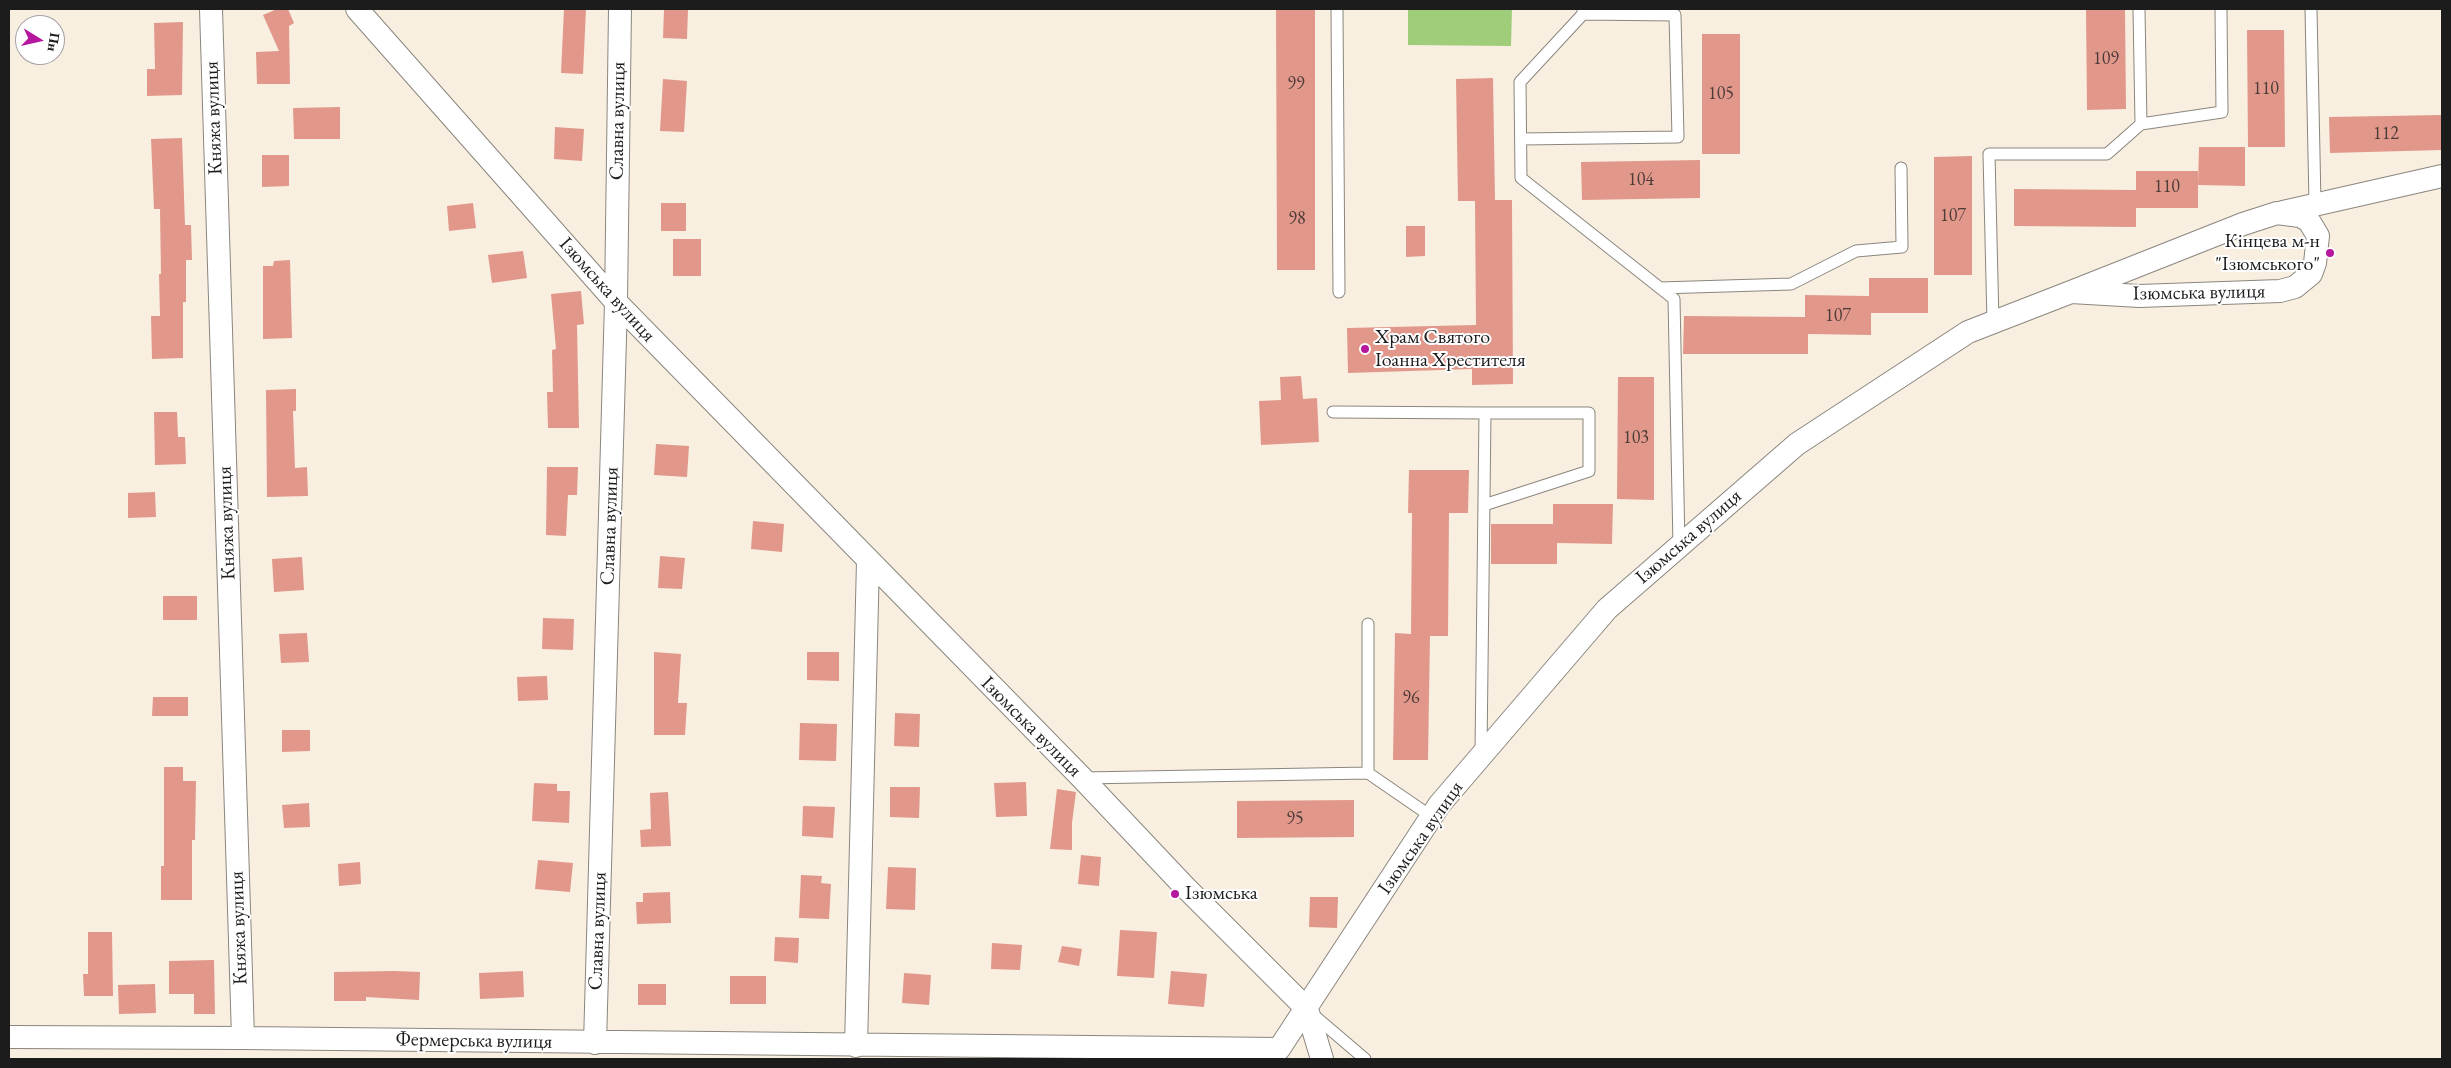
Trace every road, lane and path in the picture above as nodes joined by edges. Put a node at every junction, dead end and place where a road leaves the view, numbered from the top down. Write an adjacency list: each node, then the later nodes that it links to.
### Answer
1 (210, 9): 32 (street, Княжа вулиця)
2 (357, 9): 18 (street, Ізюмська вулиця)
3 (620, 9): 18 (street, Славна вулиця)
4 (1337, 9): 16 (lane)
5 (2139, 9): 9 (lane)
6 (2221, 9): 9 (lane)
7 (2311, 9): 13 (lane)
8 (1583, 12): 10 (lane); 10 (lane)
9 (2141, 124): 19 (lane)
10 (1520, 140): 15 (lane)
11 (1901, 168): 15 (lane)
12 (2442, 176): 13 (street)
13 (2315, 203): 14 (street)
14 (2277, 213): 17 (street, Ізюмська вулиця); 17 (street, Ізюмська вулиця)
15 (1660, 288): 23 (lane)
16 (1339, 292)
17 (2071, 292): 19 (street, Ізюмська вулиця)
18 (616, 302): 24 (street, Ізюмська вулиця); 33 (street, Славна вулиця)
19 (1993, 323): 23 (street, Ізюмська вулиця)
20 (1333, 412): 21 (lane)
21 (1485, 414): 22 (lane); 22 (lane)
22 (1484, 505): 26 (lane)
23 (1679, 546): 26 (street, Ізюмська вулиця)
24 (868, 561): 28 (street, Ізюмська вулиця); 34 (street)
25 (1368, 624): 27 (lane)
26 (1480, 757): 29 (street, Ізюмська вулиця)
27 (1368, 773): 28 (lane); 29 (lane)
28 (1082, 778): 30 (street, Ізюмська вулиця)
29 (1432, 817): 30 (street, Ізюмська вулиця)
30 (1307, 1009): 34 (street, Фермерська вулиця); 35 (street); 36 (lane)
31 (9, 1037): 32 (street, Фермерська вулиця)
32 (243, 1038): 33 (street, Фермерська вулиця)
33 (595, 1043): 34 (street, Фермерська вулиця)
34 (856, 1046)
35 (1322, 1059)
36 (1365, 1059)

